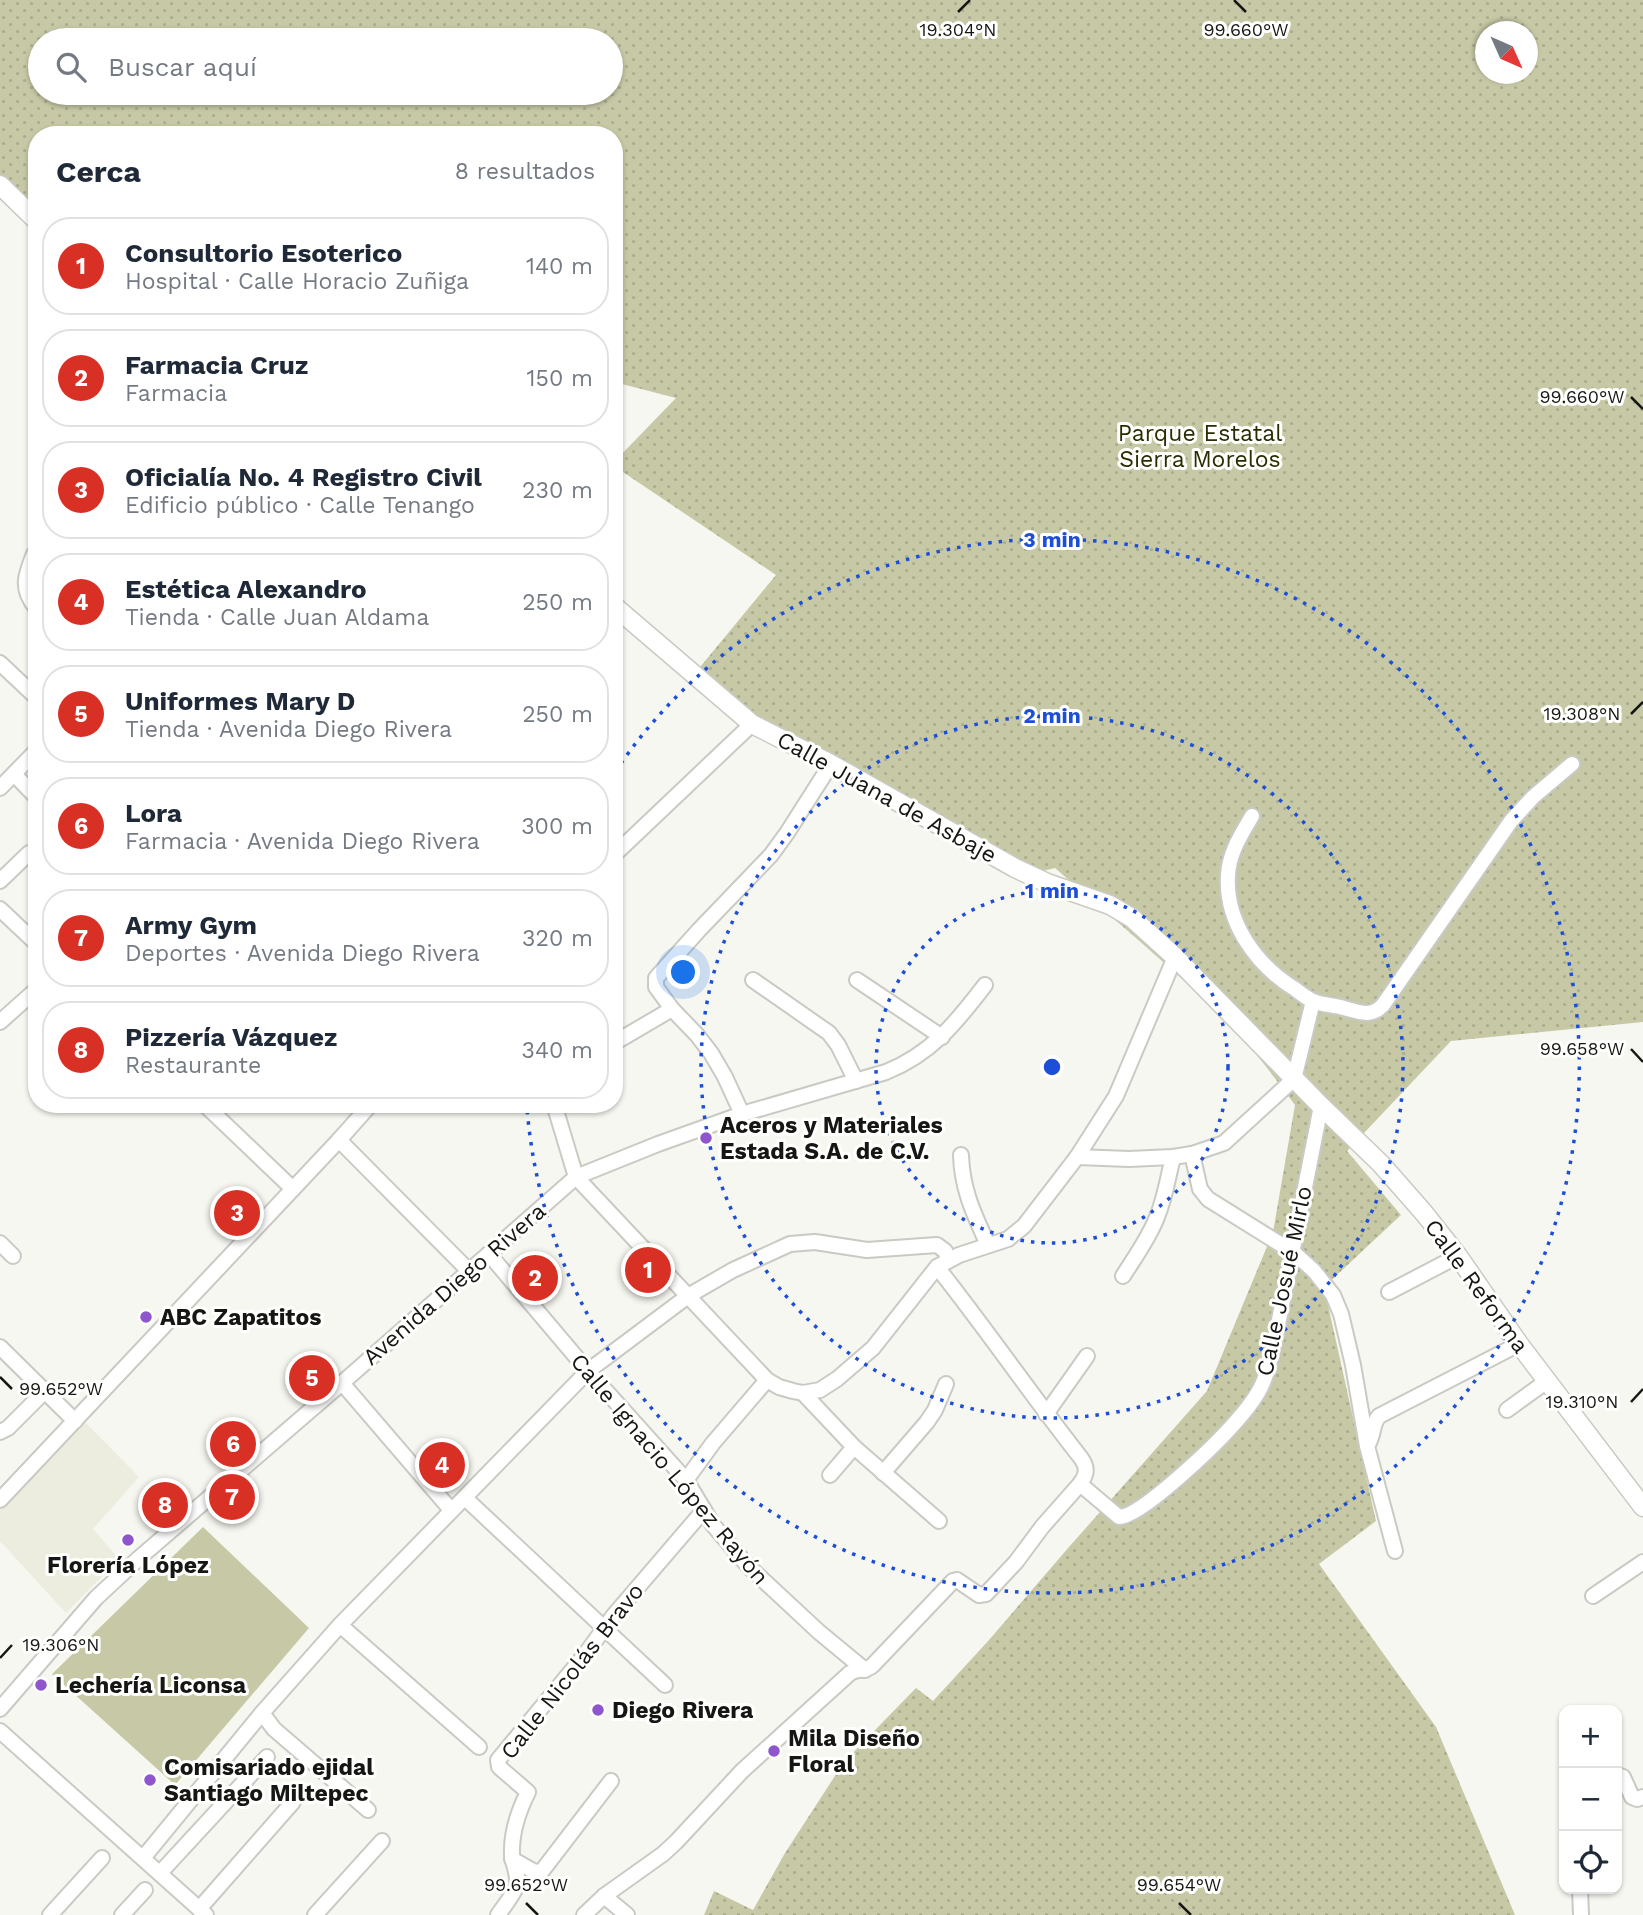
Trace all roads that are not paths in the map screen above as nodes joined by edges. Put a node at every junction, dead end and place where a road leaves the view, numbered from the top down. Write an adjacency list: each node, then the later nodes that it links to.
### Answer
1 (0, 185): 2 (street)
2 (28, 212)
3 (28, 570): 4 (street)
4 (28, 592)
5 (623, 614): 8 (street, Calle Juana de Asbaje)
6 (0, 663): 7 (street)
7 (28, 689)
8 (752, 724): 10 (street, Calle Juana de Asbaje); 16 (street)
9 (28, 759): 12 (street)
10 (831, 764): 21 (street, Calle Juana de Asbaje); 27 (street)
11 (1572, 764): 26 (street)
12 (14, 774): 13 (street); 14 (street)
13 (0, 788)
14 (28, 789)
15 (1252, 816): 26 (street)
16 (623, 846)
17 (28, 854): 18 (street)
18 (0, 881)
19 (0, 909): 20 (street)
20 (28, 935)
21 (1175, 957): 31 (street, Calle Juana de Asbaje); 41 (street)
22 (753, 980): 32 (street)
23 (857, 980): 29 (street)
24 (985, 985): 29 (street, Avenida Diego Rivera)
25 (28, 997): 28 (street)
26 (1313, 1001): 31 (street)
27 (672, 1009): 30 (street); 37 (street)
28 (0, 1022)
29 (942, 1037): 32 (street, Avenida Diego Rivera)
30 (623, 1038)
31 (1294, 1079): 33 (street, Calle Reforma); 39 (street)
32 (856, 1081): 37 (street, Avenida Diego Rivera)
33 (1321, 1106): 47 (street, Calle Josué Mirlo); 50 (street, Calle Reforma)
34 (213, 1113): 44 (street)
35 (363, 1113): 38 (street)
36 (557, 1113): 43 (street)
37 (741, 1114): 43 (street, Avenida Diego Rivera)
38 (339, 1140): 44 (street); 52 (street)
39 (1192, 1154): 42 (street); 47 (street)
40 (961, 1155): 46 (street)
41 (1077, 1157): 42 (street); 46 (street)
42 (1172, 1157): 53 (street)
43 (576, 1177): 48 (street, Avenida Diego Rivera); 55 (street)
44 (293, 1189): 68 (street)
45 (0, 1243): 49 (street)
46 (988, 1245): 51 (street)
47 (1293, 1252): 70 (street); 75 (street, Calle Josué Mirlo)
48 (489, 1254): 52 (street, Avenida Diego Rivera); 59 (street, Calle Ignacio López Rayón)
49 (13, 1256)
50 (1458, 1256): 54 (street); 56 (street, Calle Reforma)
51 (943, 1263): 55 (street); 65 (street); 67 (street)
52 (469, 1272): 62 (street, Avenida Diego Rivera)
53 (1123, 1276)
54 (1389, 1292)
55 (688, 1296): 59 (street); 60 (street)
56 (1519, 1344): 61 (street, Calle Reforma); 70 (street)
57 (0, 1347): 64 (street)
58 (1087, 1356): 67 (street)
59 (588, 1371): 74 (street, Calle Ignacio López Rayón); 76 (street)
60 (767, 1380): 65 (street); 74 (street)
61 (1547, 1381): 66 (street); 78 (street, Calle Reforma)
62 (342, 1383): 79 (street); 89 (street, Avenida Diego Rivera)
63 (946, 1384): 72 (street)
64 (45, 1391): 68 (street); 69 (street)
65 (803, 1393): 71 (street)
66 (1507, 1410)
67 (1046, 1414): 75 (street)
68 (75, 1421): 77 (street)
69 (0, 1432)
70 (1367, 1446): 82 (street)
71 (854, 1447): 72 (street); 73 (street)
72 (883, 1473): 81 (street)
73 (830, 1475)
74 (686, 1480): 80 (street, Calle Ignacio López Rayón)
75 (1080, 1484): 87 (street)
76 (465, 1498): 79 (street); 86 (street)
77 (0, 1500)
78 (1643, 1507)
79 (451, 1510): 85 (street)
80 (704, 1510): 86 (street, Calle Nicolás Bravo); 87 (street, Calle Ignacio López Rayón)
81 (939, 1521)
82 (1395, 1551)
83 (1643, 1562): 84 (street)
84 (1593, 1596)
85 (340, 1625): 90 (street); 92 (street)
86 (604, 1629): 88 (street); 102 (street, Calle Nicolás Bravo)
87 (865, 1670): 106 (street)
88 (665, 1685)
89 (0, 1709)
90 (262, 1713): 98 (street); 101 (street)
91 (0, 1731): 101 (street)
92 (479, 1748)
93 (267, 1757): 103 (street)
94 (1622, 1777): 96 (street)
95 (611, 1780): 102 (street)
96 (1643, 1797)
97 (293, 1802): 107 (street)
98 (368, 1810)
99 (382, 1841): 110 (street)
100 (102, 1858): 108 (street)
101 (143, 1858): 103 (street)
102 (512, 1858): 111 (street, Calle Nicolás Bravo)
103 (160, 1874): 107 (street)
104 (145, 1890): 109 (street)
105 (1580, 1894): 114 (street)
106 (604, 1896): 112 (street); 113 (street)
107 (203, 1912)
108 (50, 1915)
109 (122, 1915)
110 (315, 1915)
111 (498, 1915)
112 (584, 1915)
113 (627, 1915)
114 (1581, 1915)

